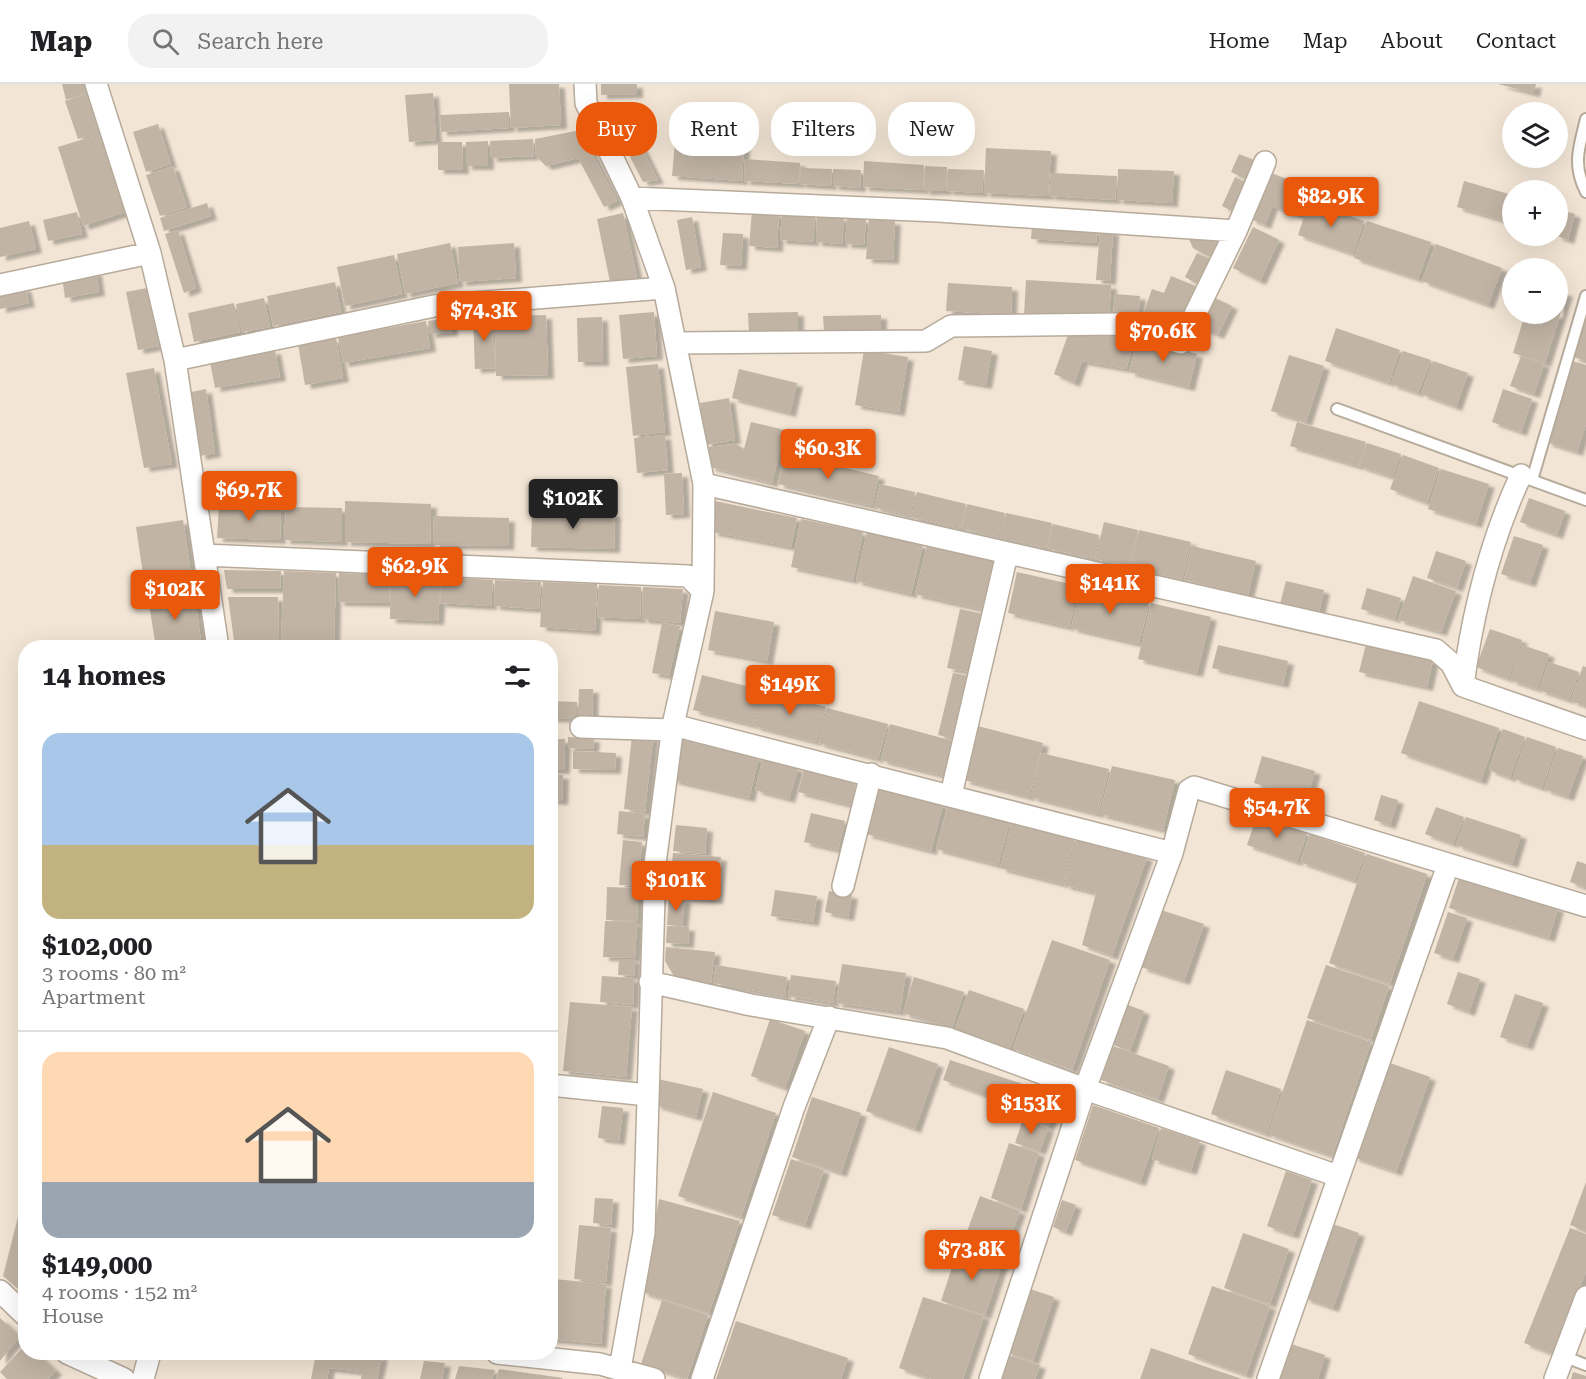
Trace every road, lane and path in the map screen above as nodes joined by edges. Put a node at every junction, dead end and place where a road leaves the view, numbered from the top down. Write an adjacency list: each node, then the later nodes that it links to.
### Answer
1 (96, 84): 8 (street)
2 (585, 84): 6 (street)
3 (1586, 119): 5 (lane)
4 (1265, 162): 7 (street)
5 (1586, 192)
6 (632, 198): 7 (street); 10 (street)
7 (1236, 231): 12 (street)
8 (150, 253): 9 (street); 13 (street)
9 (0, 285)
10 (664, 288): 12 (street); 13 (street)
11 (1586, 296): 15 (lane)
12 (676, 343): 16 (street)
13 (175, 360): 19 (street)
14 (1337, 409): 15 (lane)
15 (1526, 478): 17 (lane); 22 (street)
16 (704, 484): 18 (street); 20 (street)
17 (1586, 500)
18 (1007, 554): 22 (street); 27 (street)
19 (204, 555): 20 (street); 21 (street)
20 (703, 591): 24 (street)
21 (217, 640)
22 (1463, 686): 25 (street)
23 (581, 727): 24 (street)
24 (672, 728): 26 (street); 32 (street)
25 (1586, 729)
26 (871, 774): 27 (street); 30 (street)
27 (951, 795): 28 (street)
28 (1172, 853): 29 (street); 35 (street)
29 (1448, 865): 31 (street); 37 (street)
30 (843, 886)
31 (1586, 906)
32 (650, 982): 33 (street); 36 (street)
33 (829, 1017): 35 (street); 50 (street)
34 (558, 1086): 36 (street)
35 (1085, 1089): 37 (street); 51 (street)
36 (648, 1095): 46 (street)
37 (1338, 1176): 52 (street)
38 (0, 1291): 40 (street)
39 (1586, 1297): 41 (street)
40 (18, 1308)
41 (1563, 1356): 45 (lane); 53 (street)
42 (82, 1360): 47 (street)
43 (148, 1360): 48 (street)
44 (551, 1360): 46 (street)
45 (1586, 1365)
46 (620, 1369): 49 (street)
47 (124, 1379)
48 (143, 1379)
49 (652, 1379)
50 (702, 1379)
51 (990, 1379)
52 (1268, 1379)
53 (1556, 1379)

